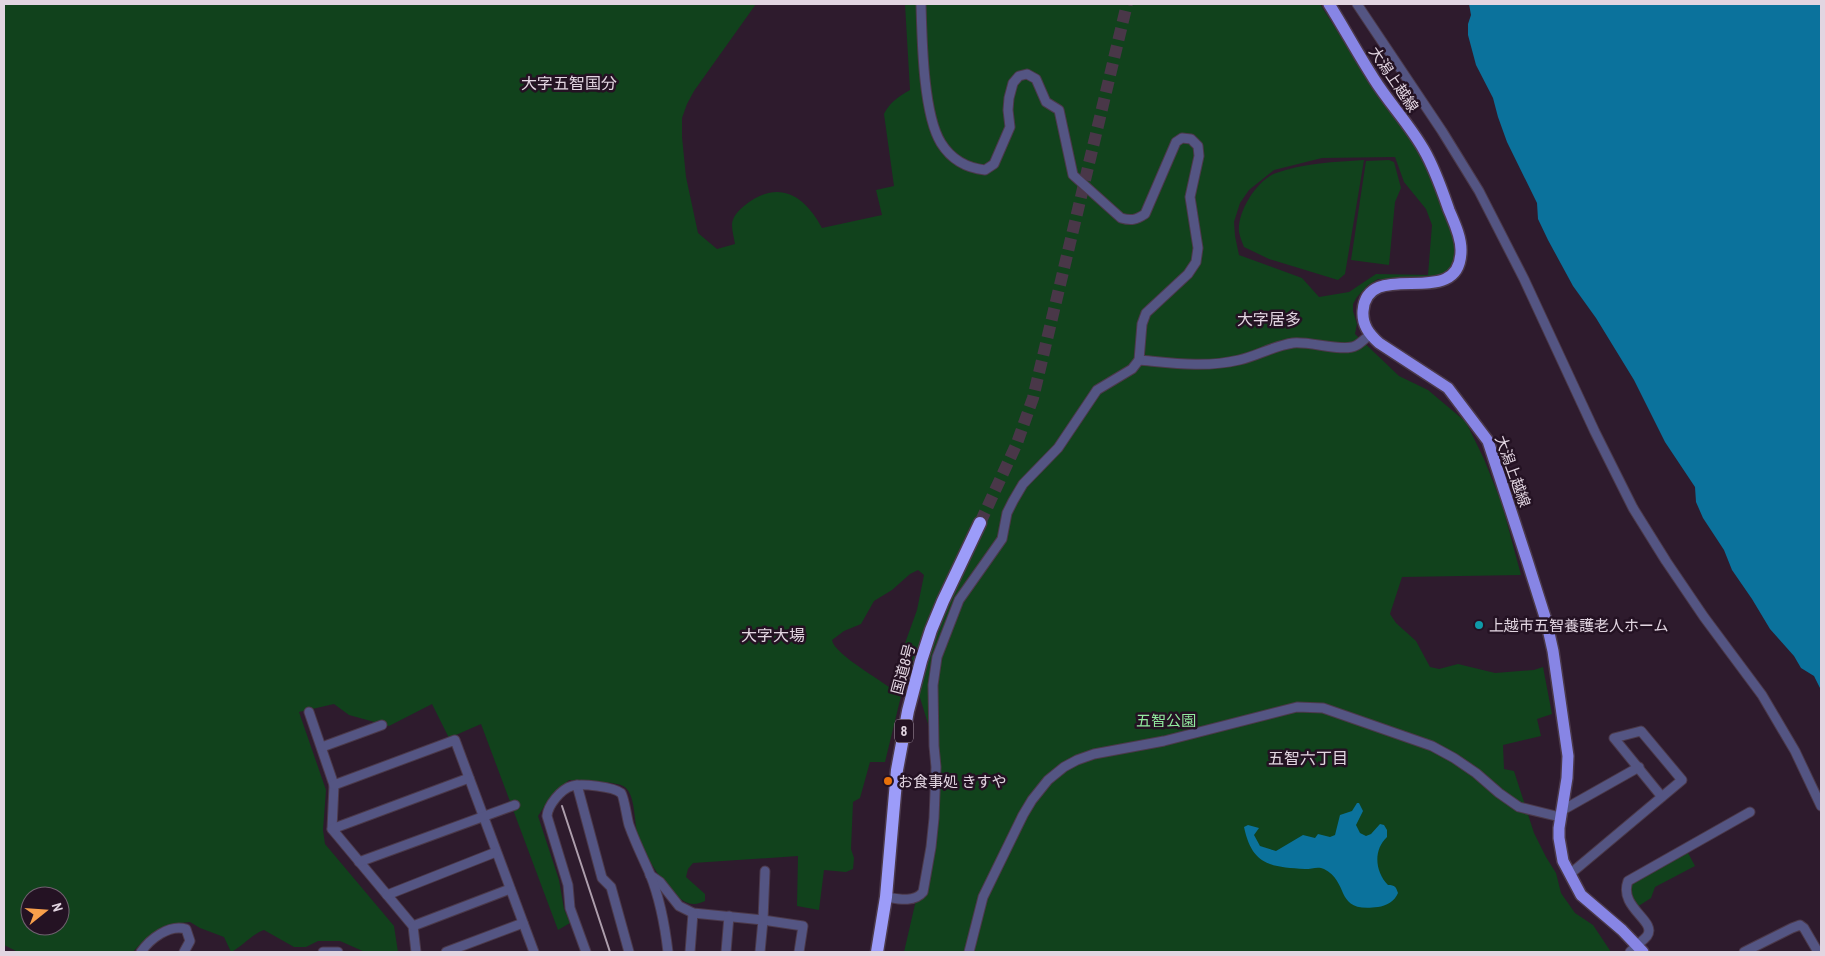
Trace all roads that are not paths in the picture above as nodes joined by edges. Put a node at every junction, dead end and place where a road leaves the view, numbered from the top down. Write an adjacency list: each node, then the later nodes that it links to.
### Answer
1 (921, 4): 5 (street)
2 (1329, 4): 4 (main road, 大潟上越線)
3 (1357, 4): 16 (street)
4 (1370, 335): 5 (street); 18 (main road, 大潟上越線)
5 (1139, 360): 28 (street)
6 (980, 523): 28 (highway, 国道8号 / 8)
7 (309, 712): 9 (street)
8 (382, 725): 9 (street)
9 (322, 747): 12 (street)
10 (1639, 767): 14 (street); 14 (street); 18 (street)
11 (469, 778): 12 (street); 19 (street); 20 (street)
12 (334, 785): 20 (street)
13 (577, 785): 25 (street); 42 (street); 43 (street)
14 (1662, 797): 24 (street)
15 (516, 805): 19 (street)
16 (1821, 806)
17 (1750, 812): 34 (street)
18 (1560, 814): 24 (main road, 大潟上越線); 50 (street)
19 (483, 816): 21 (street); 22 (street)
20 (332, 829): 22 (street)
21 (496, 852): 26 (street); 27 (street)
22 (359, 862): 27 (street)
23 (765, 871): 31 (street)
24 (1570, 874): 34 (main road, 大潟上越線)
25 (650, 875): 29 (street); 44 (street)
26 (510, 889): 32 (street); 33 (street)
27 (387, 895): 33 (street)
28 (886, 897): 49 (highway, 国道8号 / 8)
29 (693, 914): 30 (street); 45 (street)
30 (729, 916): 31 (street); 46 (street)
31 (763, 920): 47 (street); 48 (street)
32 (523, 923): 40 (street); 41 (street)
33 (412, 926): 35 (street)
34 (1636, 950)
35 (415, 951)
36 (141, 952): 37 (street)
37 (184, 952)
38 (323, 952): 39 (street)
39 (338, 952)
40 (446, 952)
41 (534, 952)
42 (586, 952)
43 (629, 952)
44 (668, 952)
45 (690, 952)
46 (726, 952)
47 (760, 952)
48 (799, 952)
49 (877, 952)
50 (968, 952)
51 (1744, 952): 52 (street)
52 (1818, 952)

